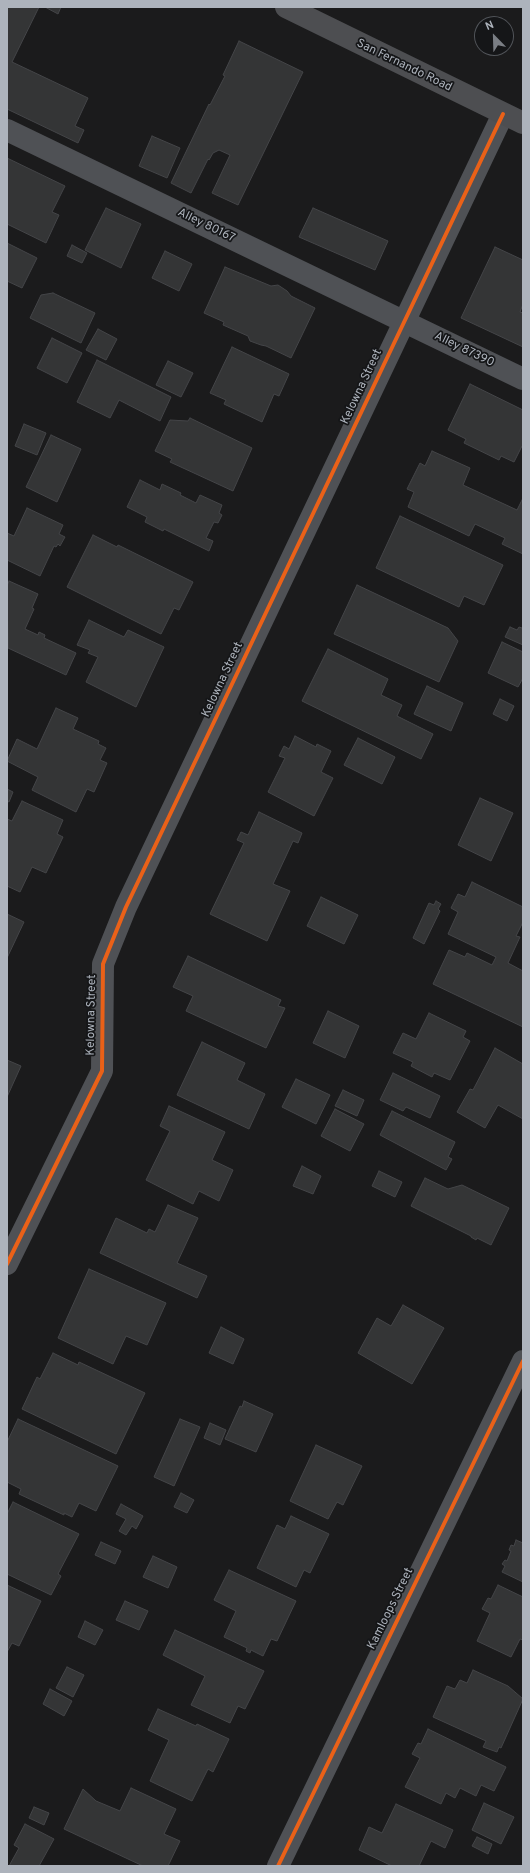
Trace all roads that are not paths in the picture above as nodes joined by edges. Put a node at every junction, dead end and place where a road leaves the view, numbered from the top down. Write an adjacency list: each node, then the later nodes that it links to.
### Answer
1 (286, 7): 2 (main road, San Fernando Road)
2 (503, 114): 3 (main road, San Fernando Road); 5 (street, Kelowna Street)
3 (523, 124)
4 (7, 130): 5 (street, Alley 80167)
5 (404, 322): 6 (street, Alley 87390); 7 (street, Kelowna Street)
6 (523, 379)
7 (7, 1264)
8 (523, 1362): 9 (street, Kamloops Street)
9 (278, 1866)

